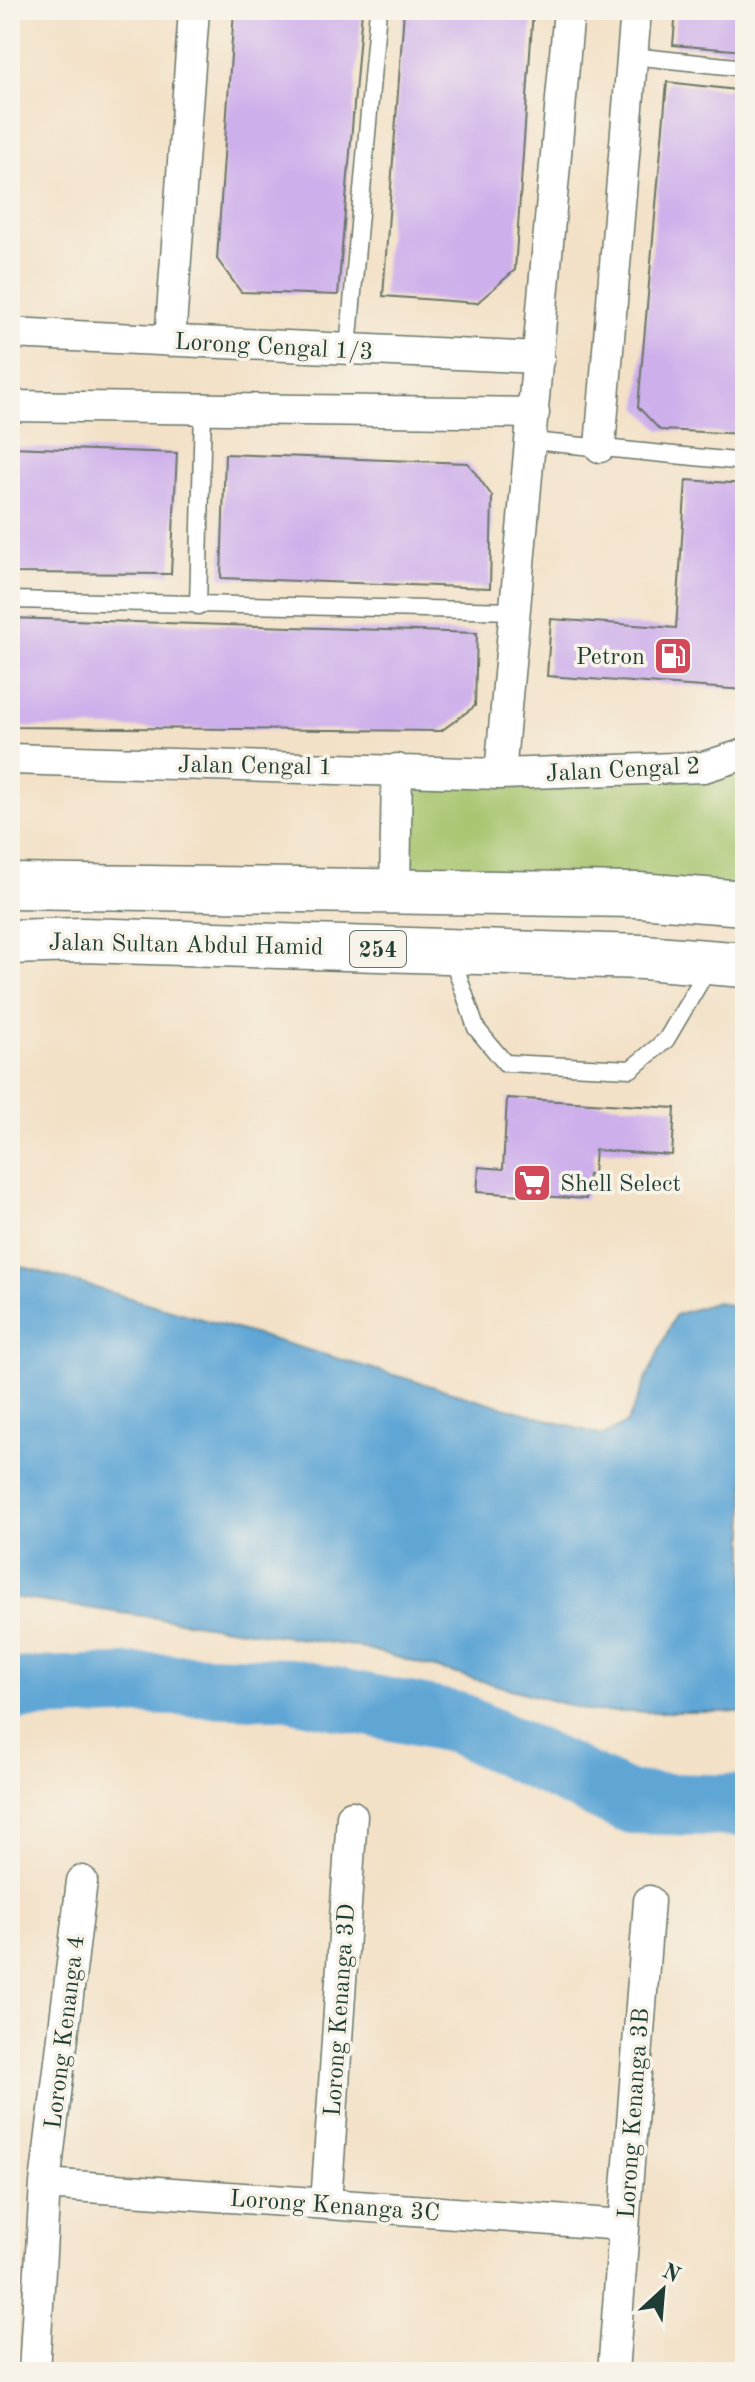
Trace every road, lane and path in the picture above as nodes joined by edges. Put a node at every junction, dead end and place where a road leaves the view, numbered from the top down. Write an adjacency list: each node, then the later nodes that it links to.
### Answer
1 (194, 10): 8 (street)
2 (378, 10): 9 (lane)
3 (569, 10): 10 (street)
4 (636, 10): 5 (street)
5 (632, 56): 6 (lane); 14 (street)
6 (745, 68)
7 (10, 333): 8 (street, Lorong Cengal 1/3)
8 (170, 341): 9 (street, Lorong Cengal 1/3)
9 (348, 349): 10 (street, Lorong Cengal 1/3)
10 (539, 358): 13 (street)
11 (10, 406): 12 (street)
12 (203, 409): 13 (street); 17 (lane)
13 (533, 427): 14 (lane); 18 (street)
14 (600, 447): 15 (lane)
15 (745, 462)
16 (10, 600): 17 (lane)
17 (198, 606): 18 (lane)
18 (516, 611): 22 (street)
19 (745, 754): 22 (street, Jalan Cengal 2)
20 (10, 759): 21 (street, Jalan Cengal 1)
21 (397, 769): 22 (street, Jalan Cengal 1); 24 (street)
22 (500, 774)
23 (10, 886): 24 (main road)
24 (395, 891): 25 (main road)
25 (745, 903)
26 (10, 942): 27 (main road, Jalan Sultan Abdul Hamid / 254)
27 (450, 951): 28 (main road, Jalan Sultan Abdul Hamid / 254); 28 (lane)
28 (729, 963)
29 (352, 1816): 33 (street, Lorong Kenanga 3D)
30 (82, 1881): 32 (street, Lorong Kenanga 4)
31 (649, 1901): 34 (street, Lorong Kenanga 3B)
32 (45, 2184): 33 (street, Lorong Kenanga 3C); 35 (street, Lorong Kenanga 4)
33 (326, 2204): 34 (street, Lorong Kenanga 3C)
34 (624, 2225): 36 (street, Lorong Kenanga 3B)
35 (34, 2372)
36 (613, 2372)

